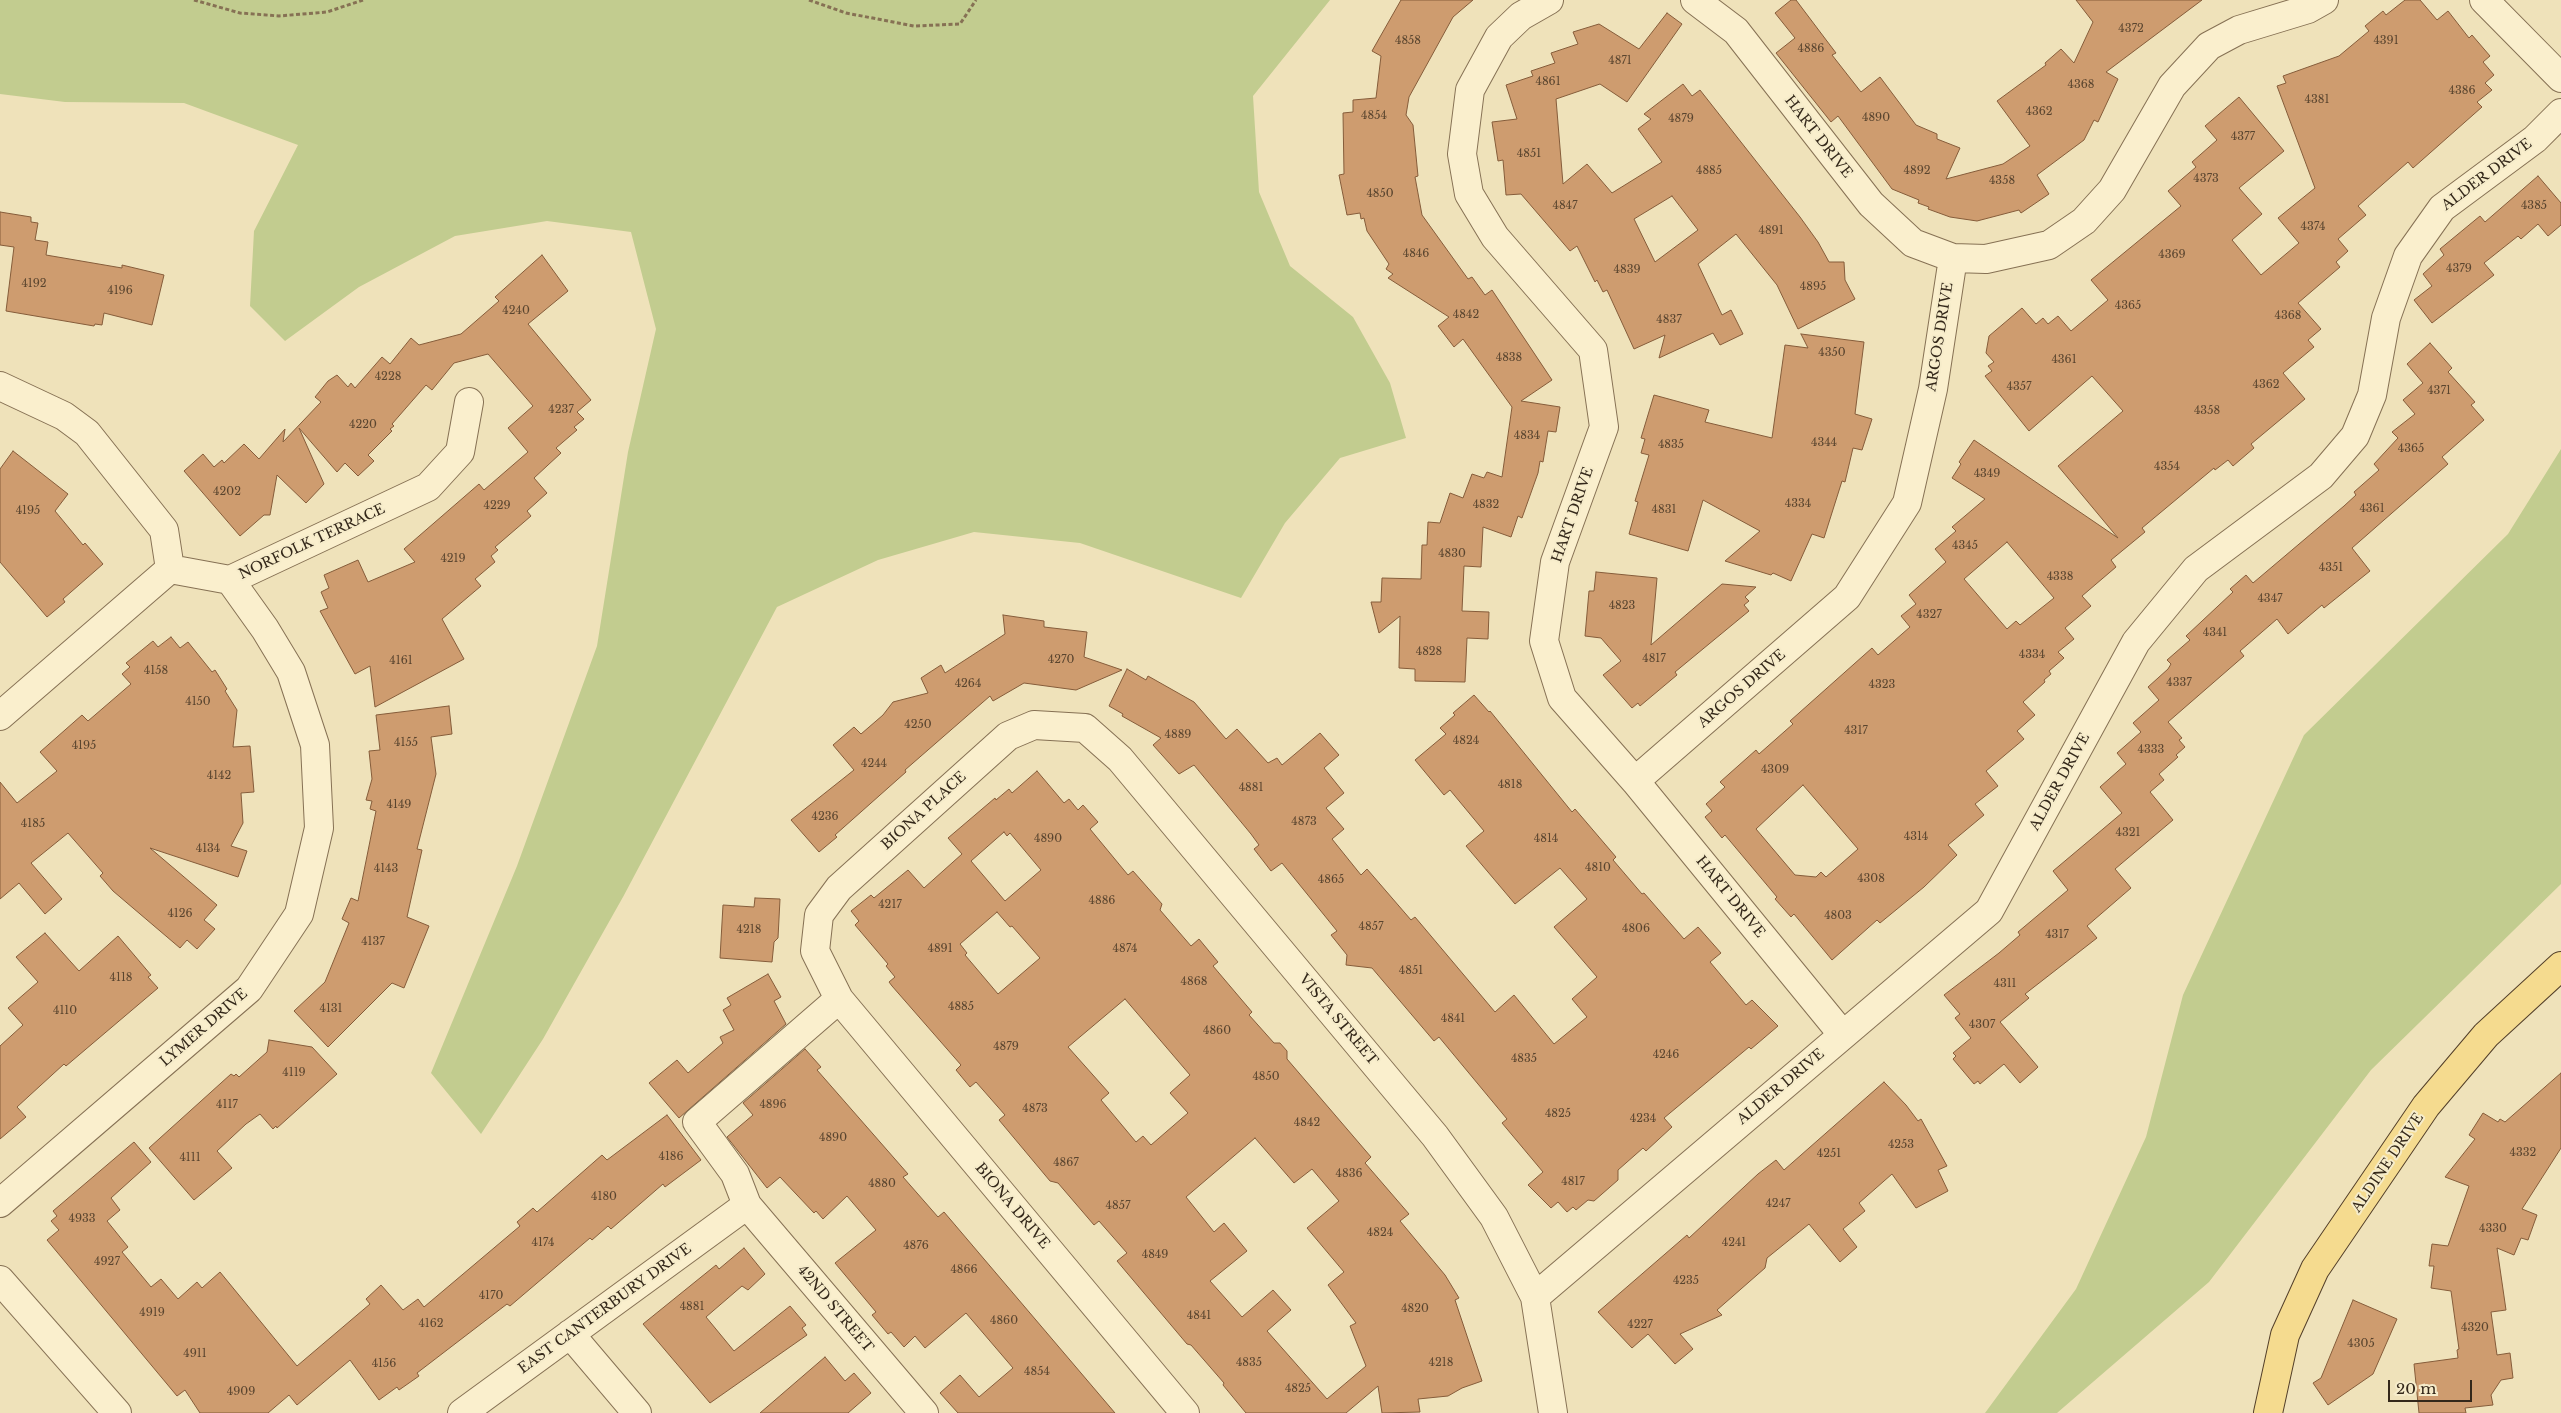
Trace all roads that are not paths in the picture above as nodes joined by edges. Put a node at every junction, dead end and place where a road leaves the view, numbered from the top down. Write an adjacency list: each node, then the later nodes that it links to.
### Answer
1 (1548, 0): 14 (street, HART DRIVE)
2 (1695, 0): 7 (street, HART DRIVE)
3 (2324, 0): 7 (street)
4 (2484, 0): 5 (street)
5 (2561, 78)
6 (2561, 113): 17 (street, ALDER DRIVE)
7 (1953, 258): 14 (street, ARGOS DRIVE)
8 (0, 386): 10 (street)
9 (470, 402): 11 (street, NORFOLK TERRACE)
10 (170, 569): 11 (street, NORFOLK TERRACE); 12 (street)
11 (230, 580): 18 (street, LYMER DRIVE)
12 (0, 716)
13 (1120, 759): 16 (street, BIONA PLACE); 21 (street, VISTA STREET)
14 (1634, 781): 17 (street, HART DRIVE)
15 (2561, 966): 23 (main road, ALDINE DRIVE)
16 (839, 999): 19 (street, 42ND STREET); 28 (street, BIONA DRIVE)
17 (1843, 1035): 21 (street, ALDER DRIVE)
18 (0, 1203)
19 (747, 1205): 22 (street, EAST CANTERBURY DRIVE); 27 (street, 42ND STREET)
20 (0, 1280): 24 (street)
21 (1535, 1297): 29 (street)
22 (570, 1334): 25 (street, EAST CANTERBURY DRIVE); 26 (street)
23 (2269, 1404)
24 (117, 1413)
25 (462, 1413)
26 (637, 1413)
27 (924, 1413)
28 (1185, 1413)
29 (1553, 1413)

